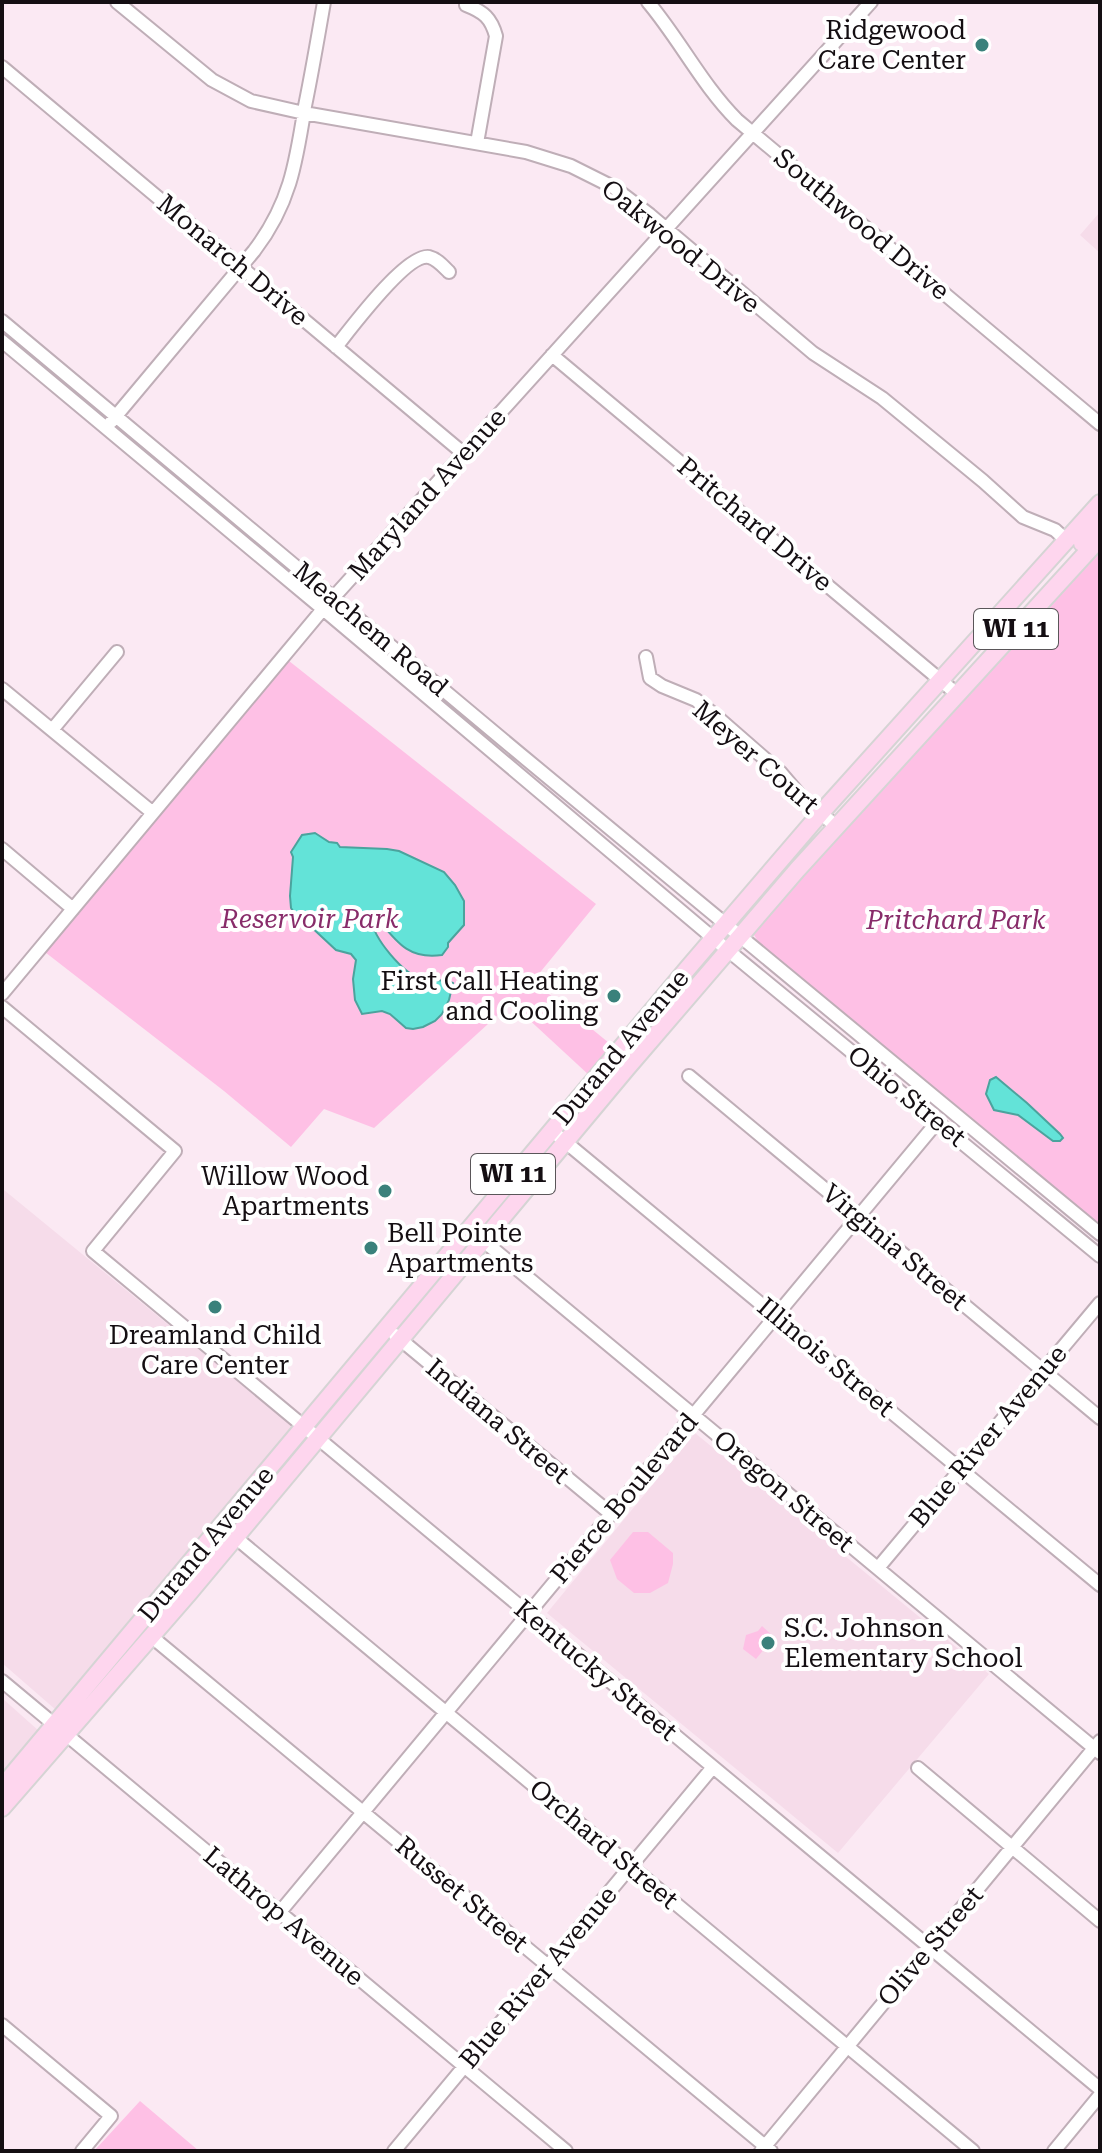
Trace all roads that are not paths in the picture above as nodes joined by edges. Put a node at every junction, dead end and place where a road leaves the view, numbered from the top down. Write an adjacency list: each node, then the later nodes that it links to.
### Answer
1 (117, 2): 7 (street, Oakwood Drive)
2 (324, 2): 7 (street)
3 (648, 2): 8 (street, Southwood Drive)
4 (867, 3): 8 (street, Maryland Avenue)
5 (466, 5): 9 (street)
6 (2, 67): 11 (street, Monarch Drive)
7 (304, 113): 9 (street, Oakwood Drive); 11 (street)
8 (752, 133): 10 (street, Maryland Avenue); 20 (street, Southwood Drive)
9 (477, 143): 10 (street, Oakwood Drive)
10 (666, 229): 18 (street, Maryland Avenue); 28 (street, Oakwood Drive)
11 (241, 267): 16 (street, Monarch Drive); 19 (street)
12 (449, 272): 16 (street)
13 (2, 321): 15 (street, Meachem Road)
14 (2, 341): 17 (street, Meachem Road)
15 (26, 342): 17 (street); 19 (street, Meachem Road)
16 (336, 347): 22 (street, Monarch Drive)
17 (16, 353): 21 (street, Meachem Road)
18 (552, 355): 22 (street, Maryland Avenue); 35 (street, Pritchard Drive)
19 (116, 416): 21 (street); 23 (street, Meachem Road)
20 (1100, 424)
21 (106, 428): 25 (street, Meachem Road)
22 (463, 453): 30 (street, Maryland Avenue)
23 (219, 503): 25 (street); 30 (street, Meachem Road)
24 (1100, 503): 28 (main road, Durand Avenue / WI 11)
25 (209, 514): 31 (street, Meachem Road)
26 (1100, 523): 29 (main road)
27 (1100, 538): 29 (main road, Durand Avenue / WI 11)
28 (1067, 541): 35 (main road, Durand Avenue / WI 11)
29 (1076, 563): 38 (main road, Durand Avenue / WI 11)
30 (333, 598): 31 (street, Maryland Avenue); 34 (street, Meachem Road)
31 (323, 609): 36 (street, Meachem Road); 42 (street, Maryland Avenue)
32 (117, 652): 39 (street)
33 (646, 657): 43 (street, Meyer Court)
34 (419, 670): 36 (street); 40 (street, Meachem Road)
35 (940, 680): 38 (street, Pritchard Drive); 43 (main road, Durand Avenue / WI 11)
36 (409, 683): 41 (street, Meachem Road)
37 (2, 689): 39 (street)
38 (957, 694): 44 (main road, Durand Avenue / WI 11)
39 (52, 730): 42 (street)
40 (520, 754): 41 (street); 45 (street, Meachem Road)
41 (510, 768): 46 (street, Meachem Road)
42 (153, 813): 48 (street, Maryland Avenue)
43 (820, 814): 44 (street, Meyer Court); 49 (main road, Durand Avenue / WI 11)
44 (836, 826): 50 (main road, Durand Avenue / WI 11)
45 (614, 832): 46 (street); 49 (street, Meachem Road)
46 (604, 846): 51 (street, Meachem Road)
47 (2, 849): 48 (street)
48 (73, 909): 53 (street, Maryland Avenue)
49 (726, 924): 50 (street, Meachem Road); 51 (main road, Durand Avenue / WI 11)
50 (741, 936): 52 (main road, Durand Avenue / WI 11); 61 (street, Ohio Street)
51 (713, 938): 52 (street, Ohio Street); 57 (main road, Durand Avenue / WI 11)
52 (729, 950): 56 (street, Ohio Street); 58 (main road, Durand Avenue / WI 11)
53 (2, 994)
54 (2, 1007): 71 (street, Kentucky Street)
55 (689, 1076): 59 (street, Virginia Street)
56 (938, 1121): 59 (street, Pierce Boulevard); 63 (street, Ohio Street)
57 (551, 1130): 58 (street, Illinois Street); 60 (main road, Durand Avenue / WI 11)
58 (566, 1141): 62 (main road, Durand Avenue / WI 11); 65 (street, Illinois Street)
59 (858, 1217): 65 (street, Pierce Boulevard); 68 (street, Virginia Street)
60 (468, 1228): 62 (street, Oregon Street); 66 (main road, Durand Avenue / WI 11)
61 (1100, 1234)
62 (483, 1240): 67 (main road, Durand Avenue / WI 11); 69 (street, Oregon Street)
63 (1100, 1256)
64 (1100, 1303): 68 (street, Blue River Avenue)
65 (776, 1316): 69 (street, Pierce Boulevard); 72 (street, Illinois Street)
66 (385, 1328): 67 (street, Indiana Street); 71 (main road, Durand Avenue / WI 11)
67 (400, 1339): 71 (main road, Durand Avenue / WI 11); 73 (street, Indiana Street)
68 (1043, 1370): 70 (street, Virginia Street); 72 (street, Blue River Avenue)
69 (693, 1415): 73 (street, Pierce Boulevard); 75 (street, Oregon Street)
70 (1100, 1418)
71 (310, 1433): 74 (main road, Durand Avenue / WI 11); 77 (main road, Durand Avenue / WI 11); 78 (street, Kentucky Street)
72 (960, 1469): 75 (street, Blue River Avenue); 76 (street, Illinois Street)
73 (611, 1514): 78 (street, Pierce Boulevard)
74 (235, 1537): 79 (main road, Durand Avenue / WI 11); 81 (street, Orchard Street)
75 (878, 1568): 83 (street, Oregon Street)
76 (1100, 1585)
77 (154, 1607): 79 (main road); 82 (main road, Durand Avenue / WI 11)
78 (528, 1614): 81 (street, Pierce Boulevard); 84 (street, Kentucky Street)
79 (152, 1637): 82 (main road, Durand Avenue / WI 11); 88 (street, Russet Street)
80 (2, 1681): 82 (street, Lathrop Avenue)
81 (446, 1713): 88 (street, Pierce Boulevard); 90 (street, Orchard Street)
82 (60, 1730): 86 (main road, Durand Avenue / WI 11); 87 (main road, Durand Avenue / WI 11); 91 (street, Lathrop Avenue)
83 (1098, 1747): 89 (street, Olive Street)
84 (713, 1767): 90 (street, Blue River Avenue); 93 (street, Kentucky Street)
85 (918, 1768): 89 (street)
86 (2, 1787)
87 (2, 1808)
88 (363, 1812): 91 (street, Pierce Boulevard); 94 (street, Russet Street)
89 (1012, 1847): 92 (street); 93 (street, Olive Street)
90 (630, 1866): 94 (street, Blue River Avenue); 96 (street, Orchard Street)
91 (280, 1912): 97 (street, Lathrop Avenue)
92 (1100, 1921)
93 (929, 1947): 96 (street, Olive Street); 98 (street, Kentucky Street)
94 (548, 1965): 97 (street, Blue River Avenue); 100 (street, Russet Street)
95 (2, 2025): 101 (street)
96 (847, 2046): 100 (street, Olive Street); 104 (street, Orchard Street)
97 (464, 2066): 102 (street, Blue River Avenue); 103 (street, Lathrop Avenue)
98 (1100, 2089)
99 (1100, 2095): 105 (street)
100 (766, 2149)
101 (82, 2151)
102 (394, 2151)
103 (566, 2151)
104 (973, 2151)
105 (1054, 2151)

